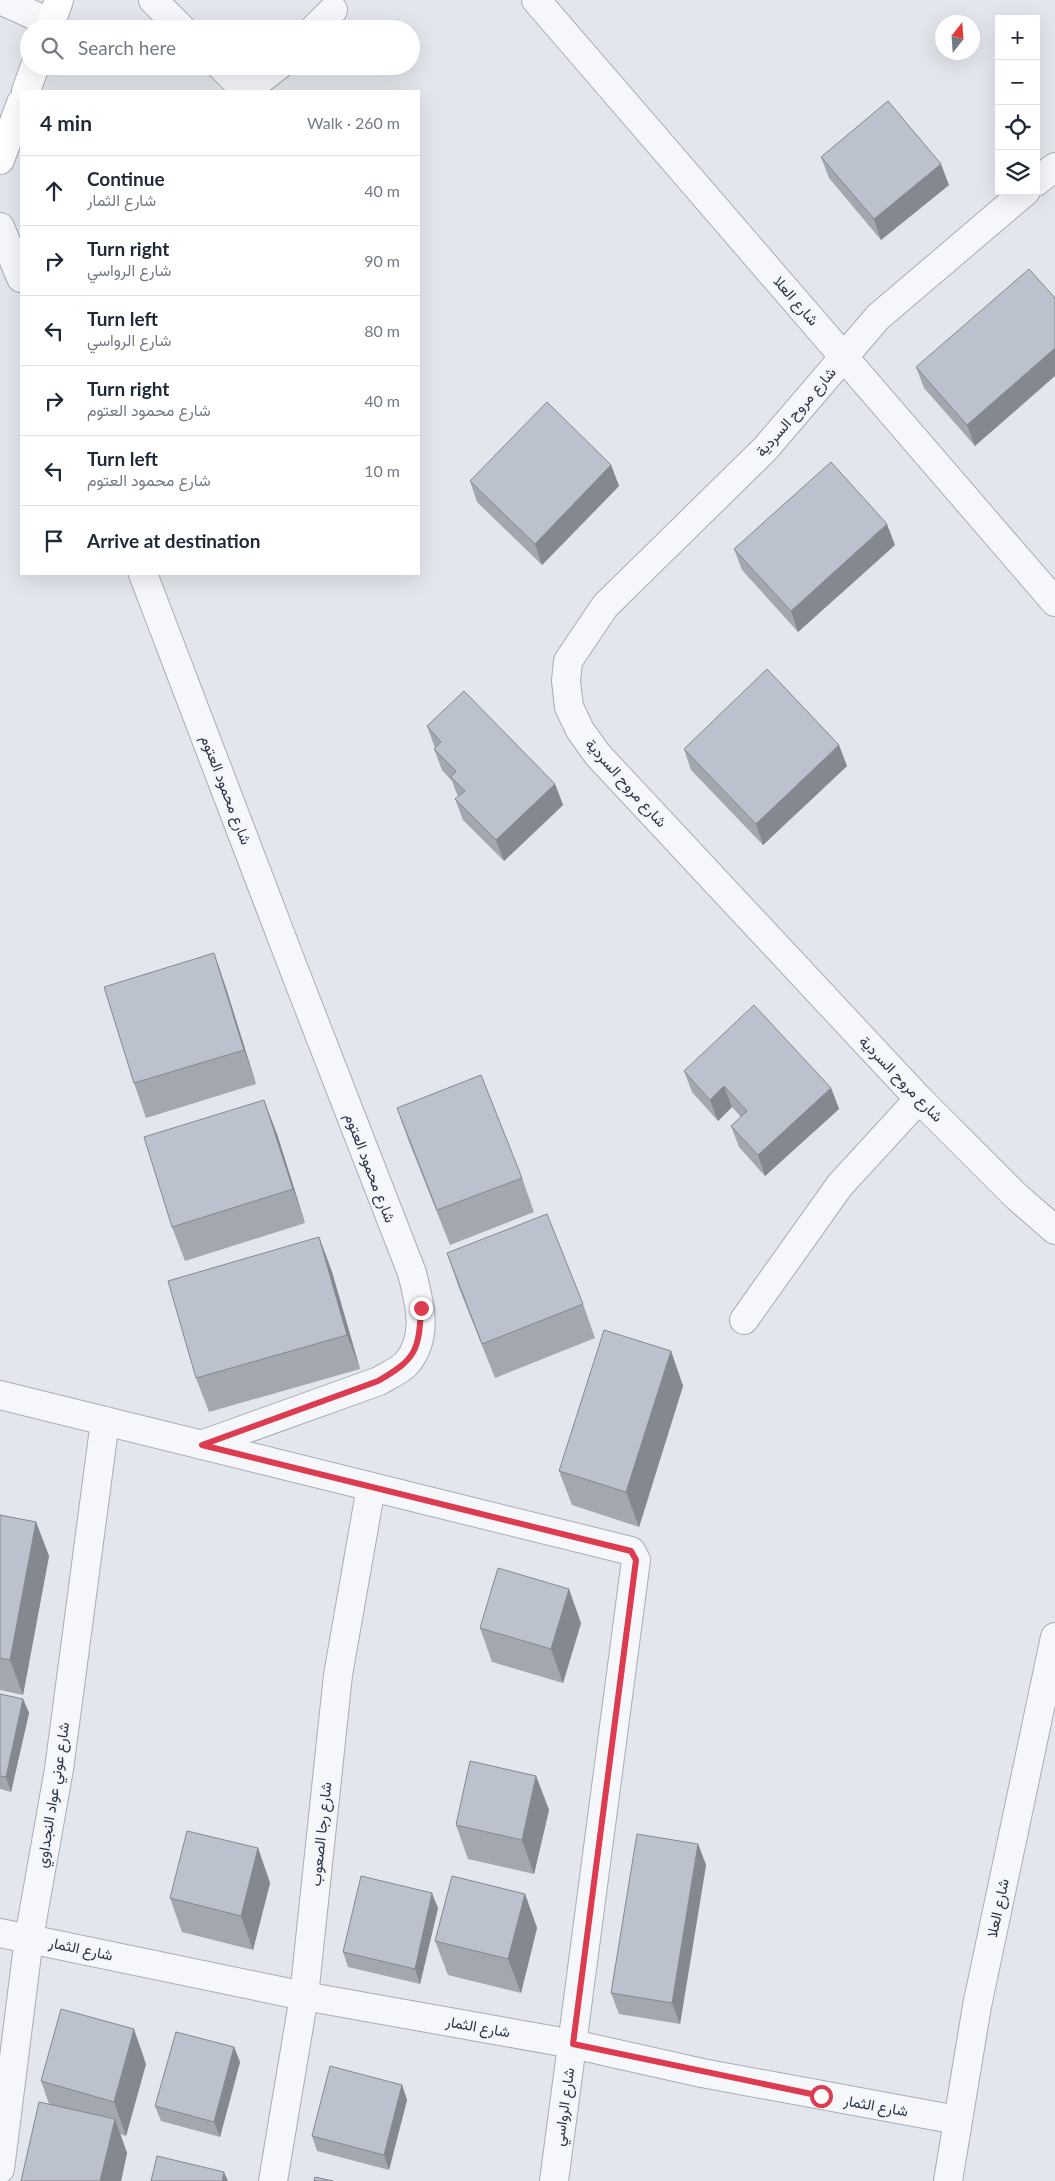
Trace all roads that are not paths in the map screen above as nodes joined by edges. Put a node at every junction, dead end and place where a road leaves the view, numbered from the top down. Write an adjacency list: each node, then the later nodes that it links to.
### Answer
1 (0, 0): 4 (street)
2 (153, 0): 5 (street)
3 (536, 0): 17 (street, شارع العلا)
4 (53, 17)
5 (173, 20)
6 (32, 75): 9 (street)
7 (230, 75): 8 (street)
8 (266, 75)
9 (26, 90)
10 (20, 106): 11 (street)
11 (0, 160)
12 (1055, 167): 13 (street)
13 (1040, 179)
14 (1021, 195): 17 (street, شارع مروح السردية)
15 (0, 227): 16 (street)
16 (20, 276)
17 (844, 357): 19 (street, شارع العلا); 20 (street, شارع مروح السردية)
18 (143, 575): 25 (street, شارع محمود العتوم)
19 (1055, 602)
20 (919, 1099): 21 (street, شارع مروح السردية); 22 (street)
21 (1055, 1230)
22 (744, 1320)
23 (0, 1395): 24 (street)
24 (105, 1421): 25 (street); 30 (street, شارع عوني عواد النجداوي)
25 (202, 1445): 26 (street, شارع الرواسي)
26 (371, 1487): 31 (street, شارع رجا الصعوب); 32 (street, شارع الرواسي)
27 (1055, 1638): 28 (street, شارع العلا)
28 (1051, 1682): 33 (street, شارع العلا)
29 (0, 1933): 30 (street, شارع الثمار)
30 (30, 1938): 31 (street, شارع الثمار); 34 (street, شارع عوني عواد النجداوي)
31 (304, 1996): 32 (street, شارع الثمار); 35 (street, شارع رجا الصعوب)
32 (573, 2044): 33 (street, شارع الثمار); 36 (street, شارع الرواسي)
33 (957, 2120): 37 (street, شارع العلا)
34 (0, 2169)
35 (273, 2181)
36 (554, 2181)
37 (948, 2181)

